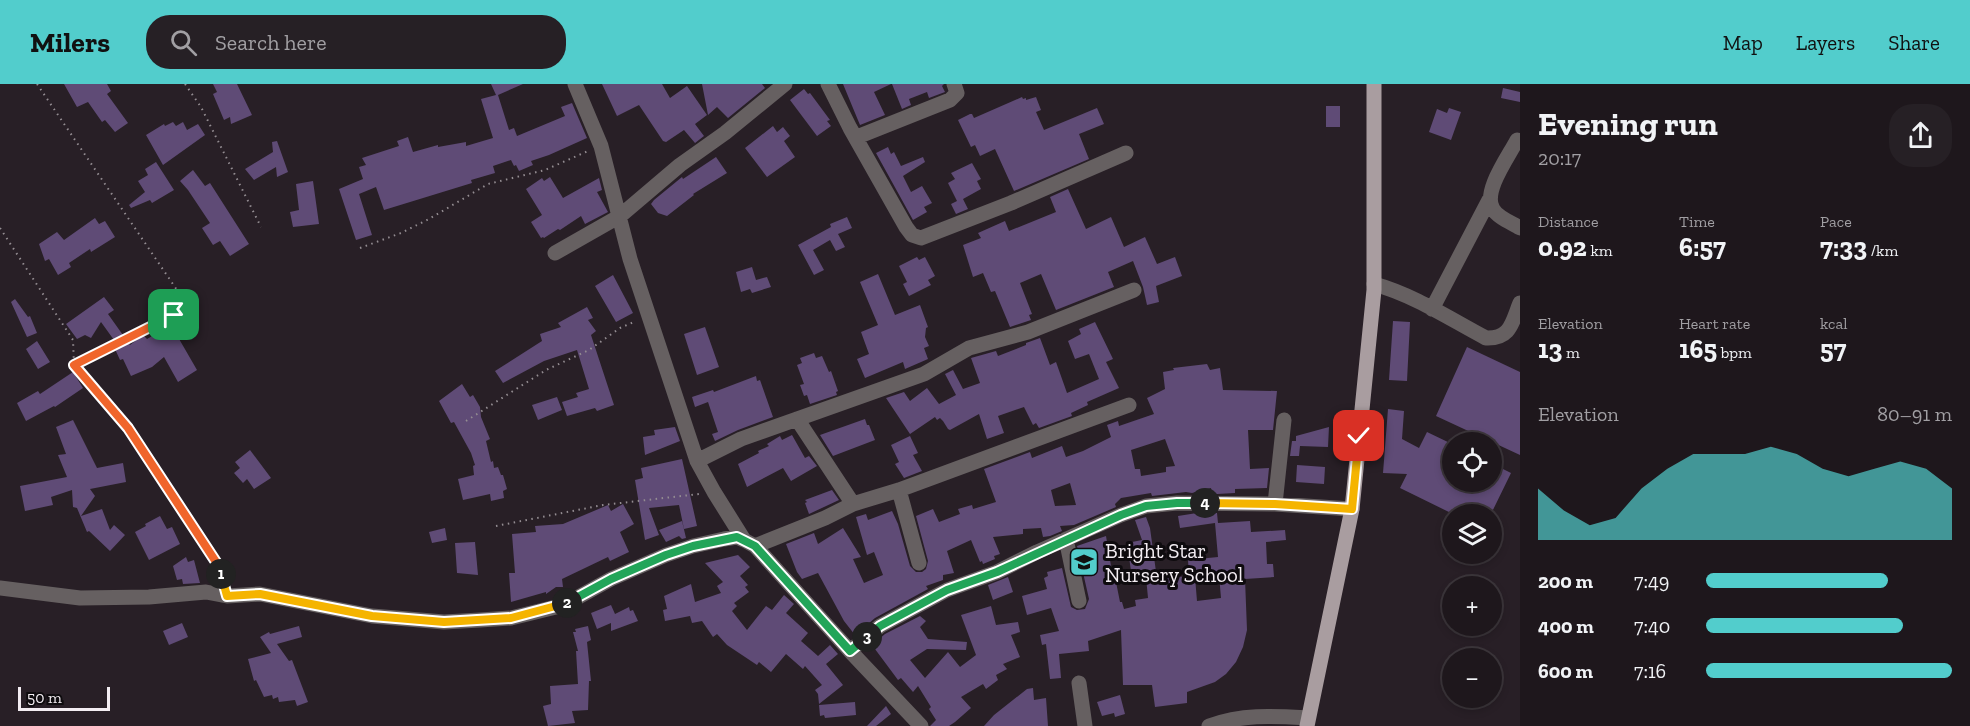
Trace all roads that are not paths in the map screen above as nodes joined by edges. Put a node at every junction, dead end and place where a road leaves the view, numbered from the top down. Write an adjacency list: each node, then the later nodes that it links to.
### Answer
1 (575, 84): 10 (street)
2 (785, 84): 10 (street)
3 (828, 84): 6 (street)
4 (954, 84): 6 (street)
5 (1374, 84): 13 (main road)
6 (857, 137): 8 (street)
7 (1517, 140): 9 (street)
8 (1126, 153)
9 (1489, 200): 11 (street); 16 (street)
10 (620, 216): 12 (street); 20 (street)
11 (1520, 228)
12 (555, 253)
13 (1374, 284): 16 (street); 24 (main road)
14 (1134, 290): 18 (street)
15 (1520, 303): 16 (street)
16 (1432, 309)
17 (1129, 405): 21 (street)
18 (797, 418): 20 (street); 22 (street)
19 (1284, 420): 23 (street)
20 (697, 461): 26 (street)
21 (899, 490): 22 (street); 27 (street)
22 (853, 504): 26 (street)
23 (1275, 504): 24 (street); 25 (street)
24 (1352, 509): 32 (main road)
25 (1066, 539): 29 (street); 30 (street)
26 (750, 543): 28 (street); 30 (street)
27 (919, 563)
28 (0, 588)
29 (1079, 601)
30 (850, 651): 33 (street)
31 (1079, 683): 34 (street)
32 (1308, 722): 35 (street)
33 (921, 726)
34 (1086, 726)
35 (1209, 726)

